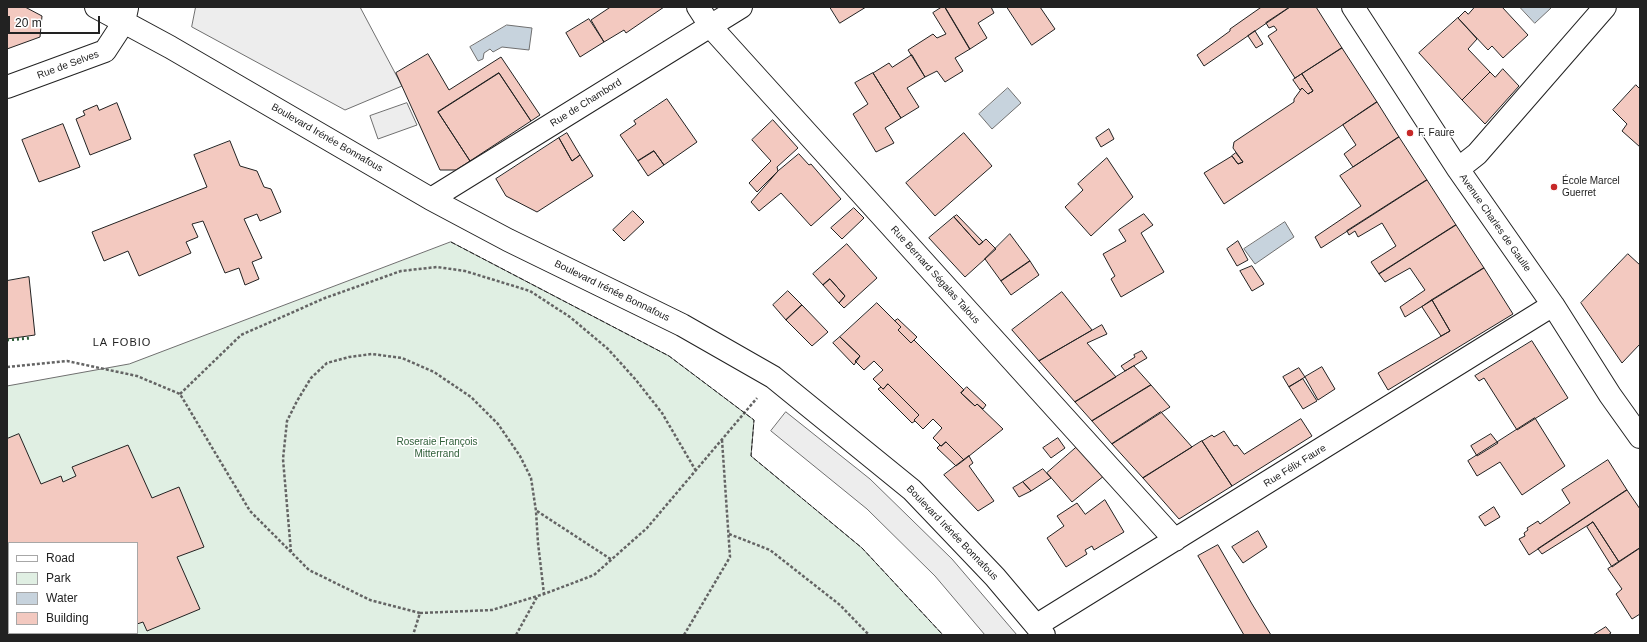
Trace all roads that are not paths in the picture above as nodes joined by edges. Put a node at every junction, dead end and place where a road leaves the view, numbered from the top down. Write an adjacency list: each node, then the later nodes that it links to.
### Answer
1 (96, 7): 6 (street, Boulevard Irénée Bonnafous)
2 (698, 7): 7 (street, Rue Bernard Ségalas Talous)
3 (741, 7): 7 (street, Rue de Chambord)
4 (1353, 7): 9 (street, Avenue Charles de Gaulle)
5 (1605, 7): 9 (street)
6 (126, 14): 8 (street, Rue de Selves); 10 (street, Boulevard Irénée Bonnafous)
7 (710, 27): 10 (street, Rue de Chambord); 13 (street, Rue Bernard Ségalas Talous)
8 (7, 88)
9 (1458, 169): 11 (street, Avenue Charles de Gaulle)
10 (431, 199): 14 (street, Boulevard Irénée Bonnafous)
11 (1553, 306): 12 (street, Avenue Charles de Gaulle); 13 (street, Rue Félix Faure)
12 (1640, 437)
13 (1174, 540): 14 (street, Rue Félix Faure)
14 (1040, 630)

